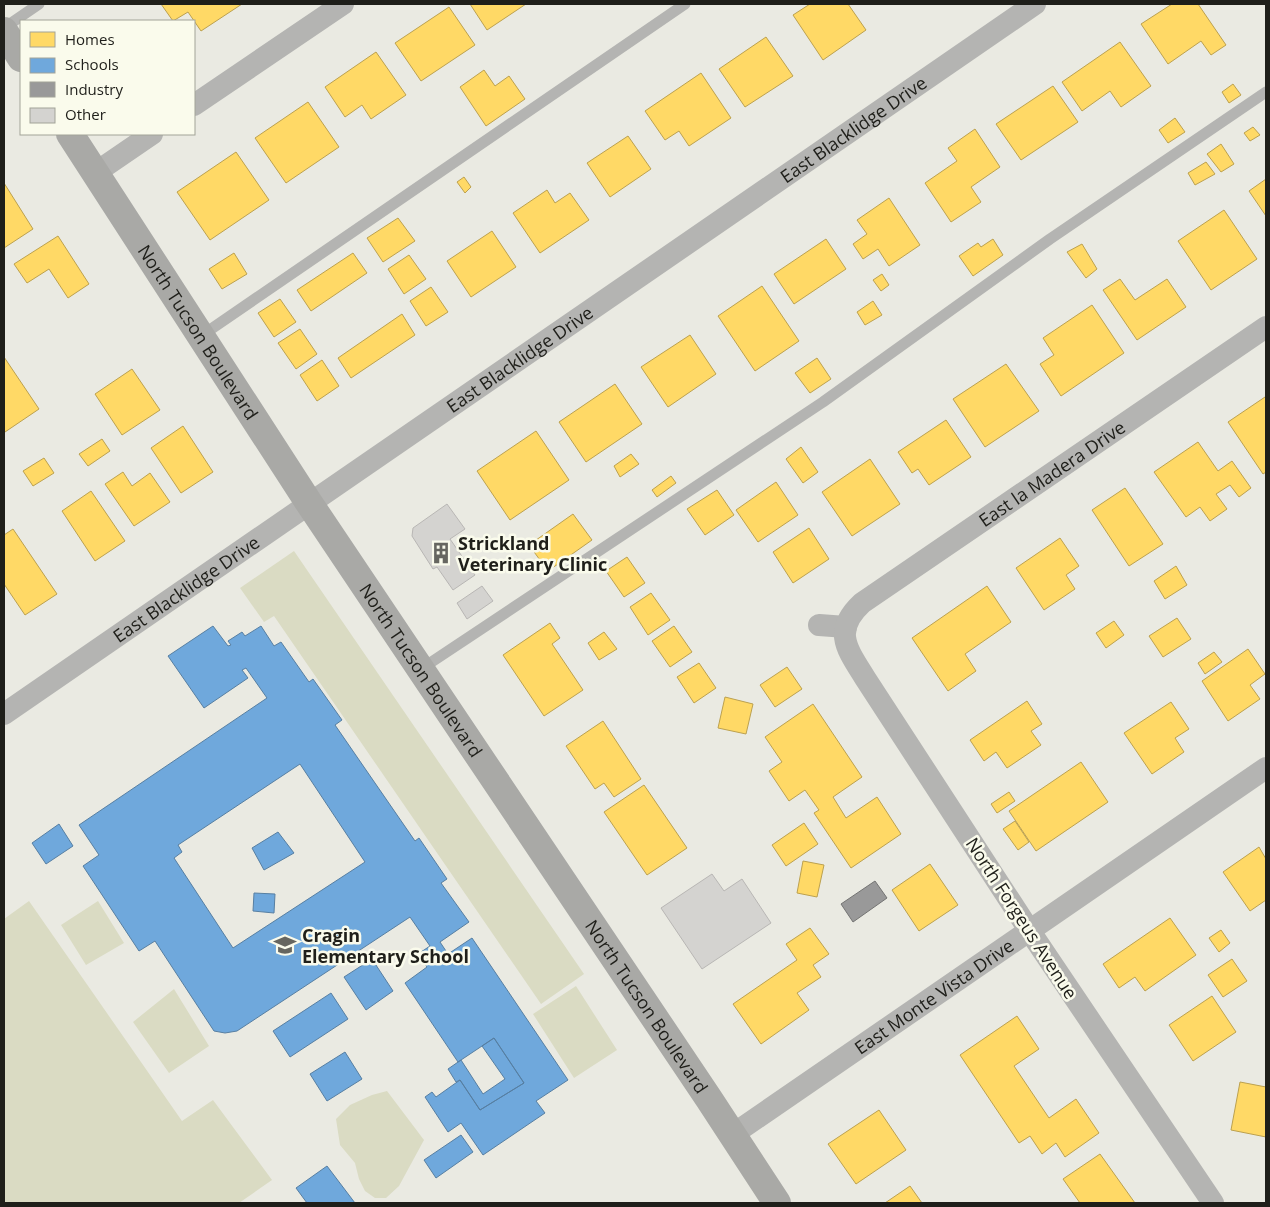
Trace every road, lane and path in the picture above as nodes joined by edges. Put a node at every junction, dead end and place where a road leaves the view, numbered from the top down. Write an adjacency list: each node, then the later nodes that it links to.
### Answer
1 (39, 4): 5 (lane)
2 (343, 4): 8 (street)
3 (685, 4): 13 (lane)
4 (1035, 4): 14 (street, East Blacklidge Drive)
5 (4, 30): 6 (main road)
6 (20, 56)
7 (1266, 92): 17 (lane)
8 (195, 104)
9 (71, 135): 11 (main road, North Tucson Boulevard)
10 (151, 135): 11 (street)
11 (95, 173): 13 (main road, North Tucson Boulevard)
12 (1266, 327): 16 (street, East la Madera Drive)
13 (201, 336): 14 (main road, North Tucson Boulevard)
14 (309, 502): 17 (main road, North Tucson Boulevard); 18 (street, East Blacklidge Drive)
15 (820, 625): 16 (street)
16 (846, 627): 20 (street, North Forgeus Avenue)
17 (421, 669): 21 (main road, North Tucson Boulevard)
18 (4, 714)
19 (1266, 768): 20 (street, East Monte Vista Drive)
20 (1029, 930): 21 (street, East Monte Vista Drive); 23 (street, North Forgeus Avenue)
21 (741, 1129): 22 (main road, North Tucson Boulevard)
22 (777, 1203)
23 (1213, 1203)

